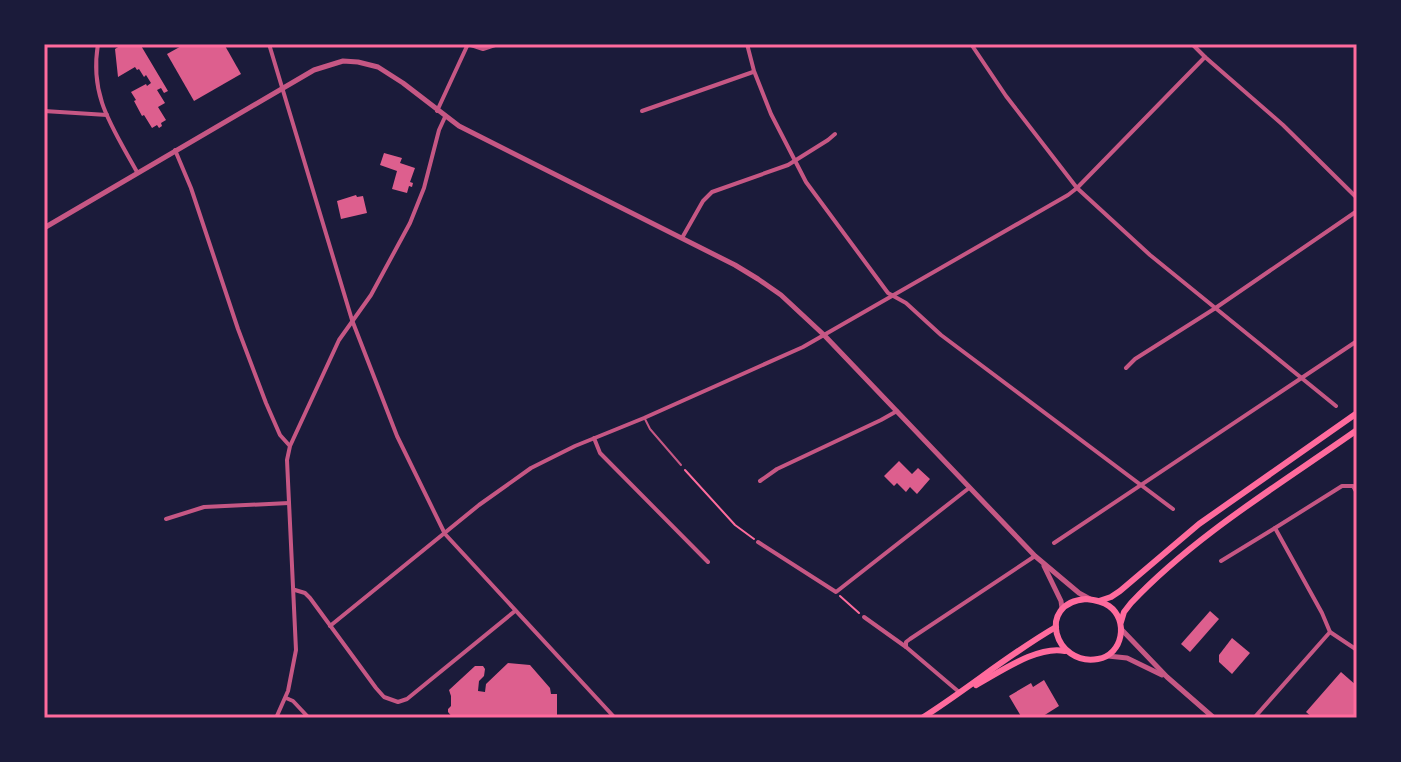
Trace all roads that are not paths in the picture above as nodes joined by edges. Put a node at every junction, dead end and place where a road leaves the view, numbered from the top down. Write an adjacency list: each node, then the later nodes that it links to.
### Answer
1 (98, 44): 14 (street)
2 (269, 44): 10 (street)
3 (468, 44): 4 (street); 12 (street)
4 (498, 44)
5 (747, 44): 9 (street)
6 (971, 44): 20 (street)
7 (1192, 44): 8 (street)
8 (1205, 57): 20 (street); 21 (street)
9 (754, 71): 13 (street); 18 (street)
10 (282, 88): 12 (street); 17 (street); 27 (street)
11 (44, 111): 14 (street)
12 (437, 111): 15 (street)
13 (642, 111)
14 (107, 115): 19 (street)
15 (445, 117): 24 (street); 27 (street)
16 (835, 134): 18 (street)
17 (175, 150): 19 (street); 38 (street)
18 (795, 162): 24 (street); 25 (street)
19 (137, 172): 23 (street)
20 (1077, 188): 25 (street); 26 (street)
21 (1357, 198)
22 (1357, 211): 26 (street)
23 (44, 228)
24 (682, 238): 28 (street)
25 (892, 296): 28 (street); 41 (street)
26 (1214, 309): 30 (street); 31 (street)
27 (352, 320): 38 (street); 48 (street)
28 (824, 335): 33 (street); 35 (street)
29 (1357, 341): 31 (street)
30 (1126, 368)
31 (1302, 377): 32 (street); 41 (street)
32 (1336, 406)
33 (897, 411): 40 (street); 42 (street)
34 (1357, 413): 56 (main road)
35 (644, 418): 37 (street); 39 (lane)
36 (1357, 430): 61 (main road)
37 (594, 438): 48 (street); 53 (street)
38 (290, 446): 44 (street)
39 (681, 465)
40 (760, 481)
41 (1142, 485): 45 (street); 50 (street)
42 (969, 488): 49 (street); 51 (street)
43 (1357, 493): 47 (street)
44 (289, 503): 46 (street); 55 (street)
45 (1173, 509)
46 (166, 519)
47 (1275, 528): 52 (street); 63 (street)
48 (445, 534): 58 (street); 60 (street)
49 (758, 542)
50 (1054, 543)
51 (1035, 556): 54 (street); 64 (street)
52 (1221, 561)
53 (708, 562)
54 (1043, 565): 56 (street); 57 (street)
55 (294, 590): 60 (street); 70 (street)
56 (1095, 600): 57 (main road); 61 (main road)
57 (1062, 608): 62 (main road)
58 (515, 611): 60 (street); 73 (street)
59 (864, 617): 64 (street)
60 (330, 626)
61 (1121, 626): 67 (main road); 68 (street)
62 (1056, 627): 66 (main road); 69 (main road)
63 (1330, 632): 65 (street); 76 (street)
64 (906, 647): 69 (street)
65 (1357, 650)
66 (1068, 652): 67 (main road); 69 (main road)
67 (1107, 656): 68 (street)
68 (1167, 677): 75 (street)
69 (960, 693): 74 (main road)
70 (286, 698): 71 (street); 72 (street)
71 (276, 718)
72 (309, 718)
73 (615, 718)
74 (922, 718)
75 (1214, 718)
76 (1254, 718)

